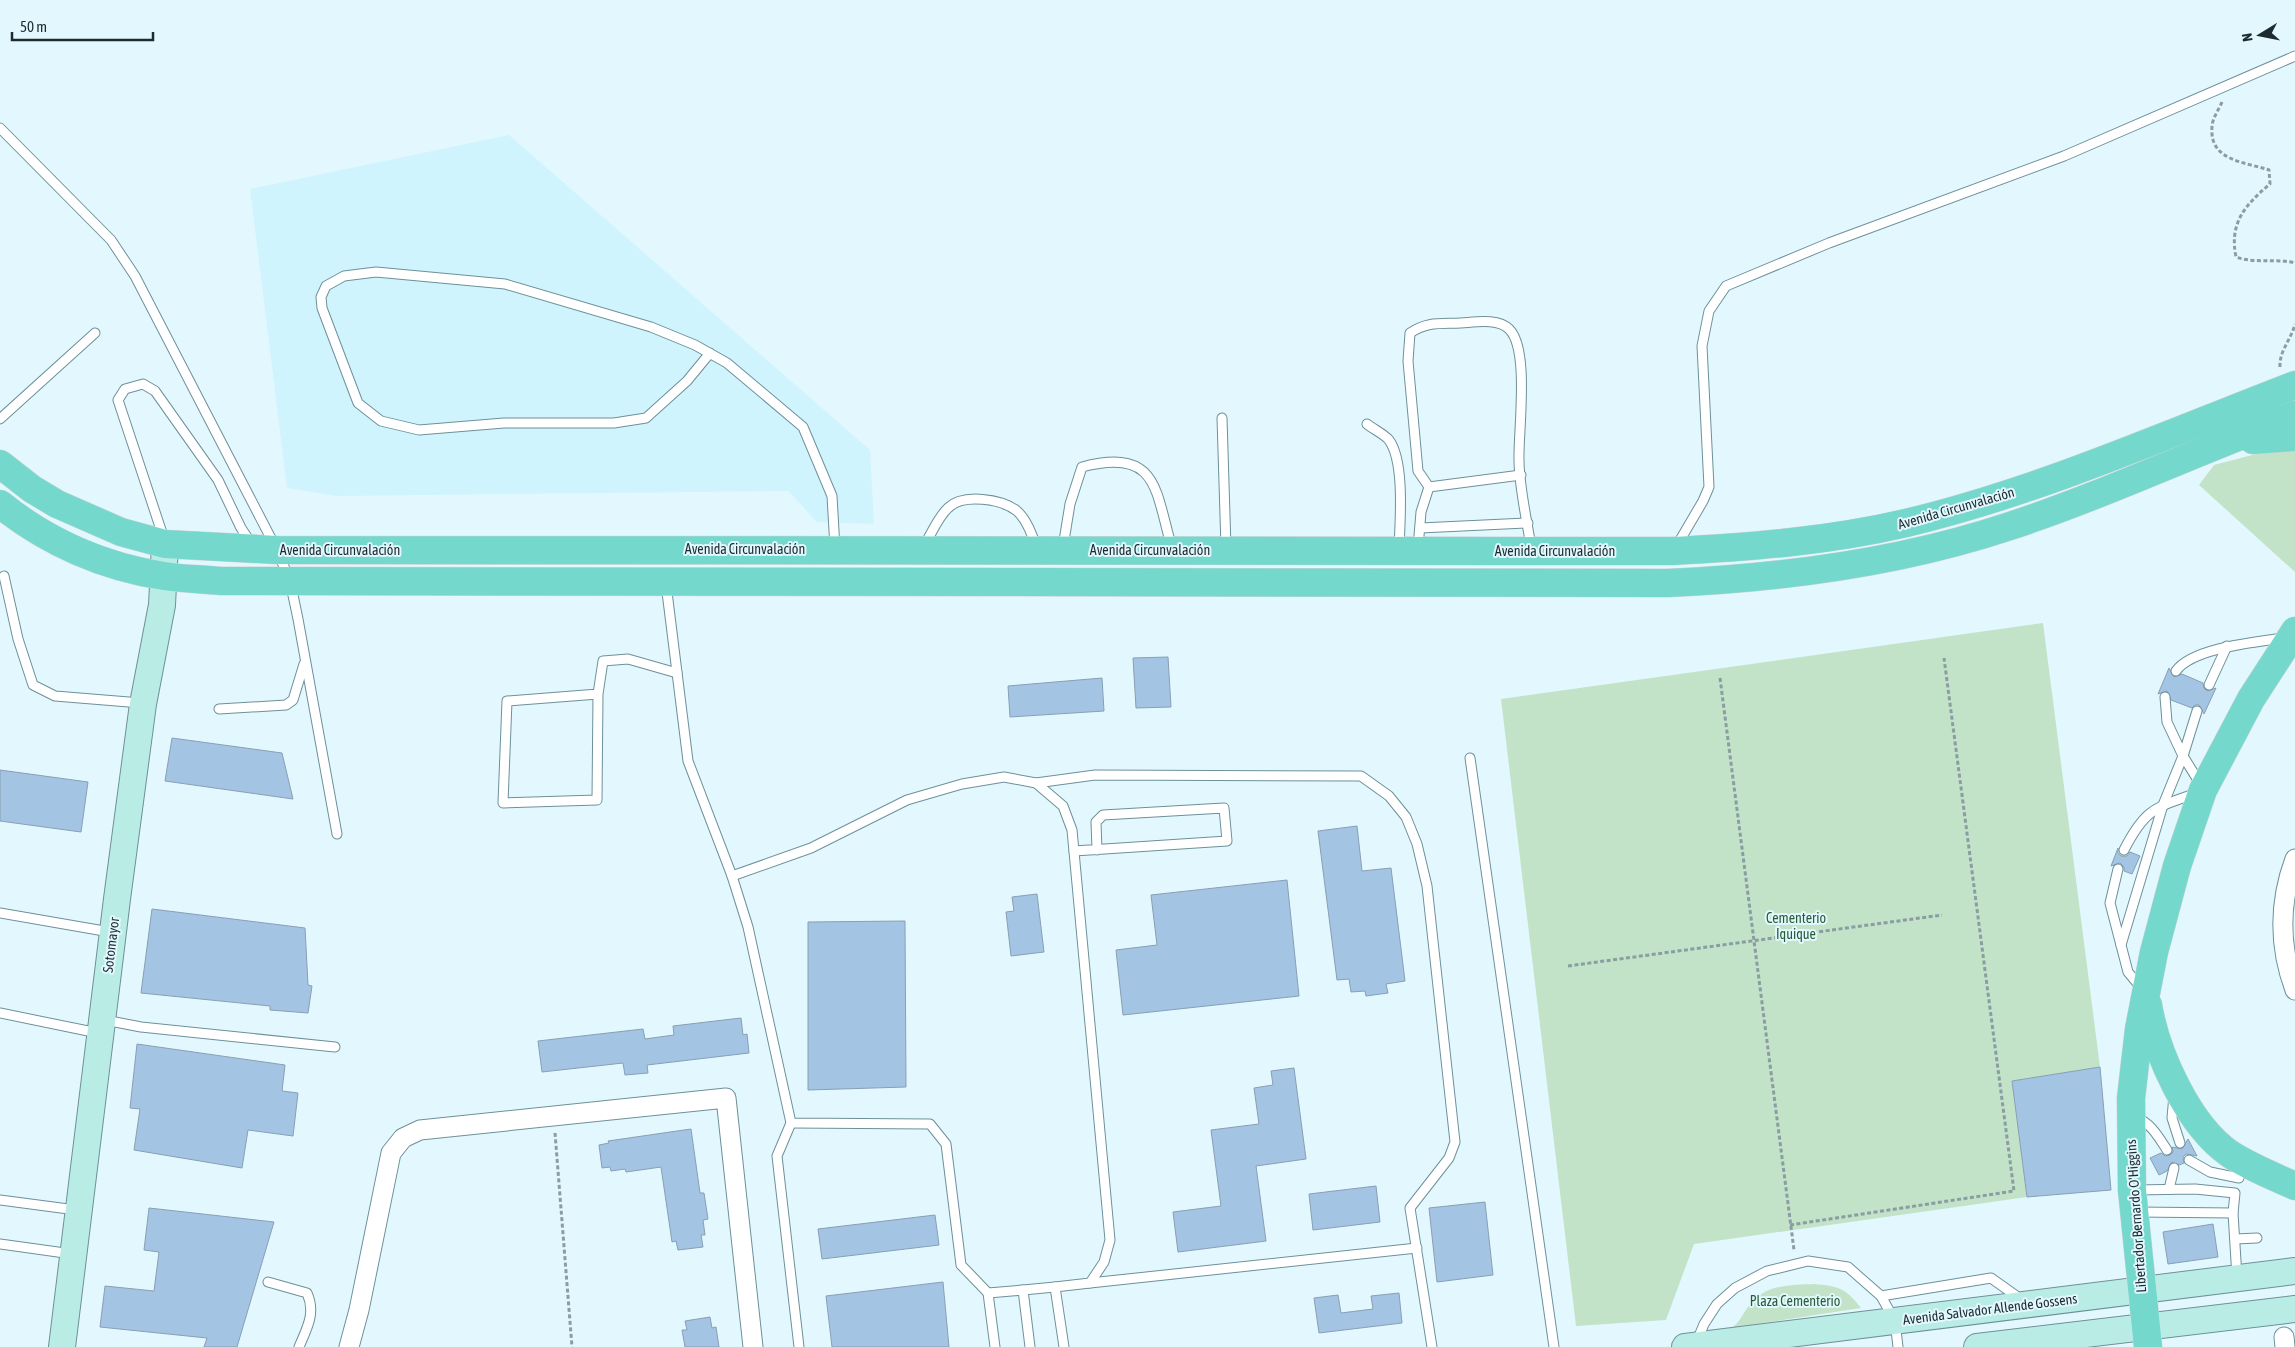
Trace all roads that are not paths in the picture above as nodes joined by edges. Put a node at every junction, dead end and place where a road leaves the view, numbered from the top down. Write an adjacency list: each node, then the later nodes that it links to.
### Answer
1 (2295, 56): 26 (lane)
2 (0, 128): 19 (lane)
3 (95, 333): 6 (lane)
4 (710, 353): 4 (lane); 20 (lane)
5 (2288, 388): 26 (main road, Avenida Circunvalación)
6 (1, 414)
7 (2295, 415): 11 (main road)
8 (1222, 418): 24 (lane)
9 (1367, 424): 17 (lane)
10 (2295, 437): 11 (main road)
11 (2210, 449): 30 (main road)
12 (0, 464): 18 (main road, Avenida Circunvalación)
13 (1521, 475): 14 (lane); 14 (lane); 16 (lane)
14 (1429, 487): 17 (lane)
15 (0, 504): 28 (main road)
16 (1528, 523): 17 (lane); 25 (lane)
17 (1412, 543): 24 (main road, Avenida Circunvalación); 25 (main road, Avenida Circunvalación)
18 (165, 544): 19 (main road, Avenida Circunvalación); 19 (lane); 28 (main road, Sotomayor)
19 (266, 549): 20 (main road, Avenida Circunvalación); 29 (lane)
20 (835, 549): 21 (main road, Avenida Circunvalación)
21 (922, 550): 22 (main road, Avenida Circunvalación); 22 (lane)
22 (1050, 550): 23 (main road, Avenida Circunvalación); 23 (lane)
23 (1173, 550): 24 (main road, Avenida Circunvalación)
24 (1226, 550)
25 (1531, 550): 26 (main road, Avenida Circunvalación)
26 (1673, 551)
27 (4, 576): 39 (lane)
28 (164, 576): 29 (main road); 39 (main road, Sotomayor)
29 (290, 581): 30 (main road); 33 (lane)
30 (666, 582): 35 (lane)
31 (2293, 634): 32 (lane); 45 (main road, Libertador Bernardo O'Higgins)
32 (2227, 646): 34 (lane); 36 (lane)
33 (305, 661): 40 (lane); 47 (lane)
34 (2176, 671)
35 (677, 673): 37 (lane); 53 (lane)
36 (2209, 685)
37 (598, 694): 37 (lane)
38 (2165, 697): 42 (lane)
39 (143, 704): 55 (main road, Sotomayor)
40 (219, 709)
41 (2197, 711): 42 (lane)
42 (2183, 756): 45 (lane); 46 (lane)
43 (1470, 758): 105 (lane)
44 (1036, 782): 50 (lane); 53 (lane); 80 (lane)
45 (2204, 790): 46 (lane); 58 (main road, Libertador Bernardo O'Higgins)
46 (2162, 805): 49 (lane); 56 (lane)
47 (337, 834)
48 (1097, 850): 48 (lane); 50 (lane)
49 (2124, 850)
50 (1074, 851): 85 (lane)
51 (2295, 859): 57 (street)
52 (2118, 869): 56 (lane)
53 (732, 876): 64 (lane)
54 (0, 913): 55 (lane)
55 (113, 932): 60 (main road, Sotomayor)
56 (2121, 945): 58 (lane)
57 (2295, 990)
58 (2146, 995): 62 (main road, Libertador Bernardo O'Higgins); 63 (main road, Libertador Bernardo O'Higgins)
59 (0, 1013): 60 (lane)
60 (101, 1026): 61 (lane); 75 (main road, Sotomayor)
61 (336, 1047)
62 (2176, 1086): 65 (lane); 69 (main road, Libertador Bernardo O'Higgins)
63 (2130, 1115): 66 (lane); 74 (main road, Libertador Bernardo O'Higgins)
64 (791, 1123): 89 (lane); 100 (lane)
65 (2180, 1143)
66 (2167, 1150)
67 (2189, 1160): 69 (lane)
68 (2174, 1168): 71 (lane)
69 (2243, 1171): 70 (main road, Libertador Bernardo O'Higgins); 72 (lane)
70 (2295, 1186)
71 (2168, 1189): 72 (lane); 74 (lane)
72 (2235, 1193): 76 (lane)
73 (0, 1200): 75 (lane)
74 (2134, 1201): 76 (lane); 88 (main road, Libertador Bernardo O'Higgins)
75 (79, 1210): 81 (main road, Sotomayor)
76 (2233, 1212): 78 (lane)
77 (2257, 1238): 78 (lane)
78 (2235, 1239): 83 (lane)
79 (0, 1244): 81 (lane)
80 (1416, 1248): 85 (lane); 104 (lane)
81 (75, 1255): 96 (main road, Sotomayor)
82 (2295, 1271): 83 (main road, Avenida Salvador Allende Gossens)
83 (2237, 1278): 88 (main road, Avenida Salvador Allende Gossens)
84 (268, 1282): 97 (lane)
85 (1090, 1283): 86 (lane)
86 (1055, 1287): 87 (lane); 103 (lane)
87 (1023, 1290): 89 (lane); 102 (lane)
88 (2142, 1291): 91 (main road, Avenida Salvador Allende Gossens); 94 (main road, Libertador Bernardo O'Higgins)
89 (988, 1293): 101 (lane)
90 (1882, 1296): 91 (lane); 93 (lane); 95 (lane)
91 (2028, 1305): 93 (main road, Avenida Salvador Allende Gossens)
92 (2295, 1309): 94 (main road)
93 (1895, 1321): 95 (main road, Avenida Salvador Allende Gossens); 106 (lane)
94 (2146, 1337): 107 (main road)
95 (1690, 1346)
96 (62, 1347)
97 (300, 1347)
98 (349, 1347): 99 (street)
99 (753, 1347)
100 (800, 1347)
101 (995, 1347)
102 (1030, 1347)
103 (1064, 1347)
104 (1432, 1347)
105 (1554, 1347)
106 (1898, 1347)
107 (1977, 1347)

